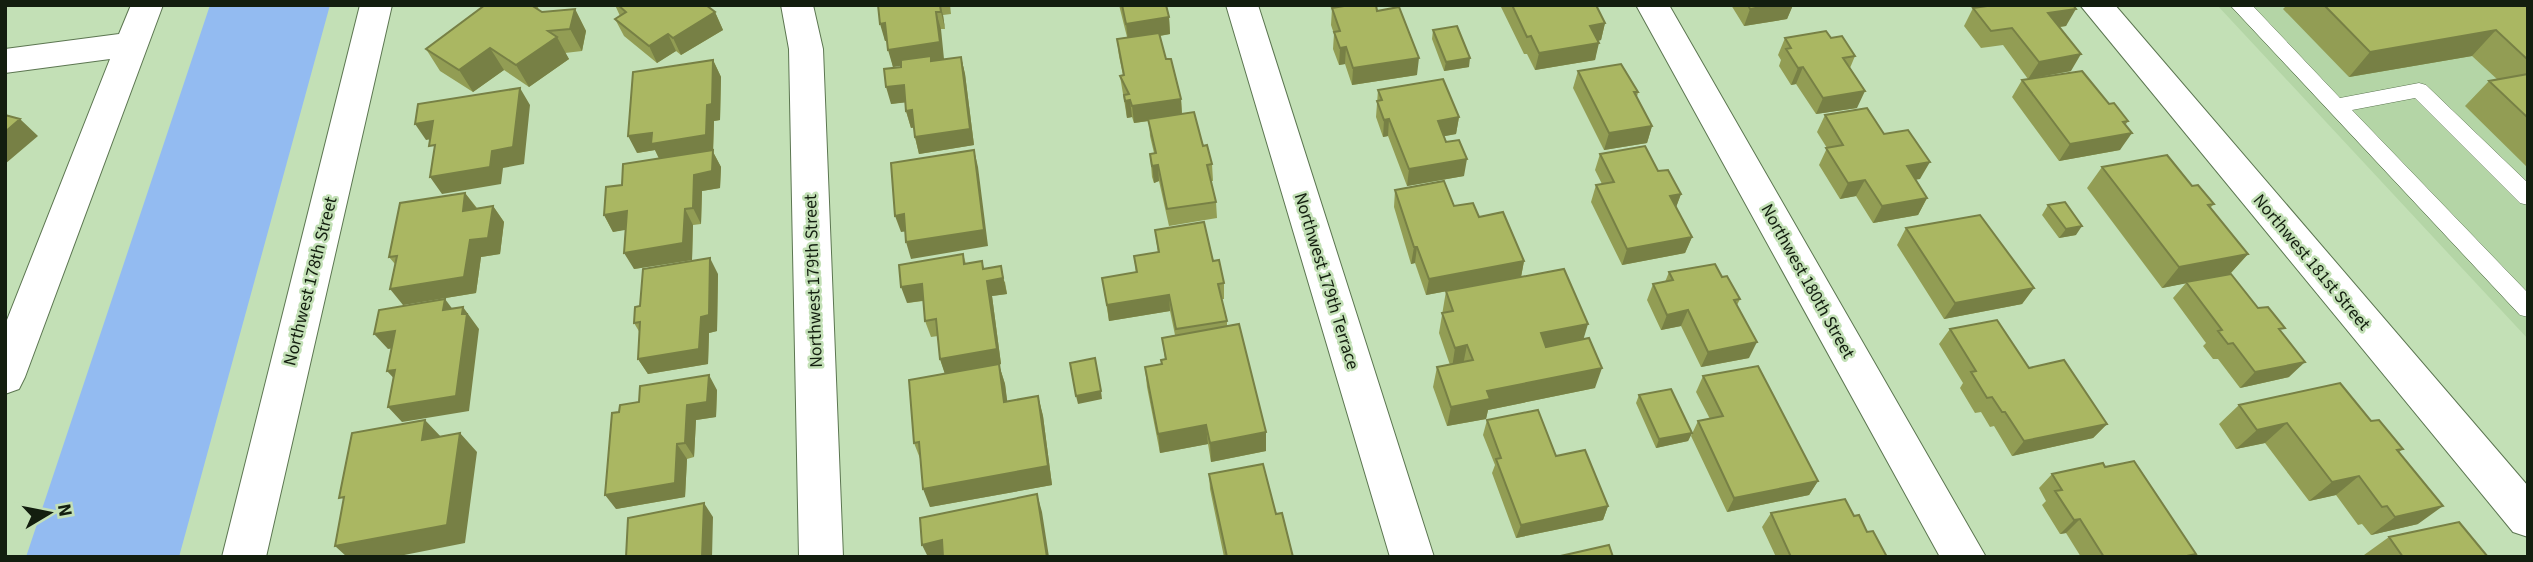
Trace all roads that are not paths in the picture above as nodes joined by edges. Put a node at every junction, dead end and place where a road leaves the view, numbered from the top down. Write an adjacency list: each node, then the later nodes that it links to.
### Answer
1 (147, 5): 8 (street)
2 (376, 5): 15 (street, Northwest 178th Street)
3 (797, 5): 16 (street, Northwest 179th Street)
4 (1242, 5): 17 (street, Northwest 179th Terrace)
5 (1652, 5): 18 (street, Northwest 180th Street)
6 (2096, 5): 14 (street, Northwest 181st Street)
7 (2240, 5): 10 (lane)
8 (131, 44): 9 (street); 13 (street)
9 (5, 61)
10 (2336, 106): 11 (lane); 12 (lane)
11 (2528, 197)
12 (2528, 308)
13 (5, 377)
14 (2528, 519)
15 (244, 557)
16 (821, 557)
17 (1412, 557)
18 (1964, 557)

